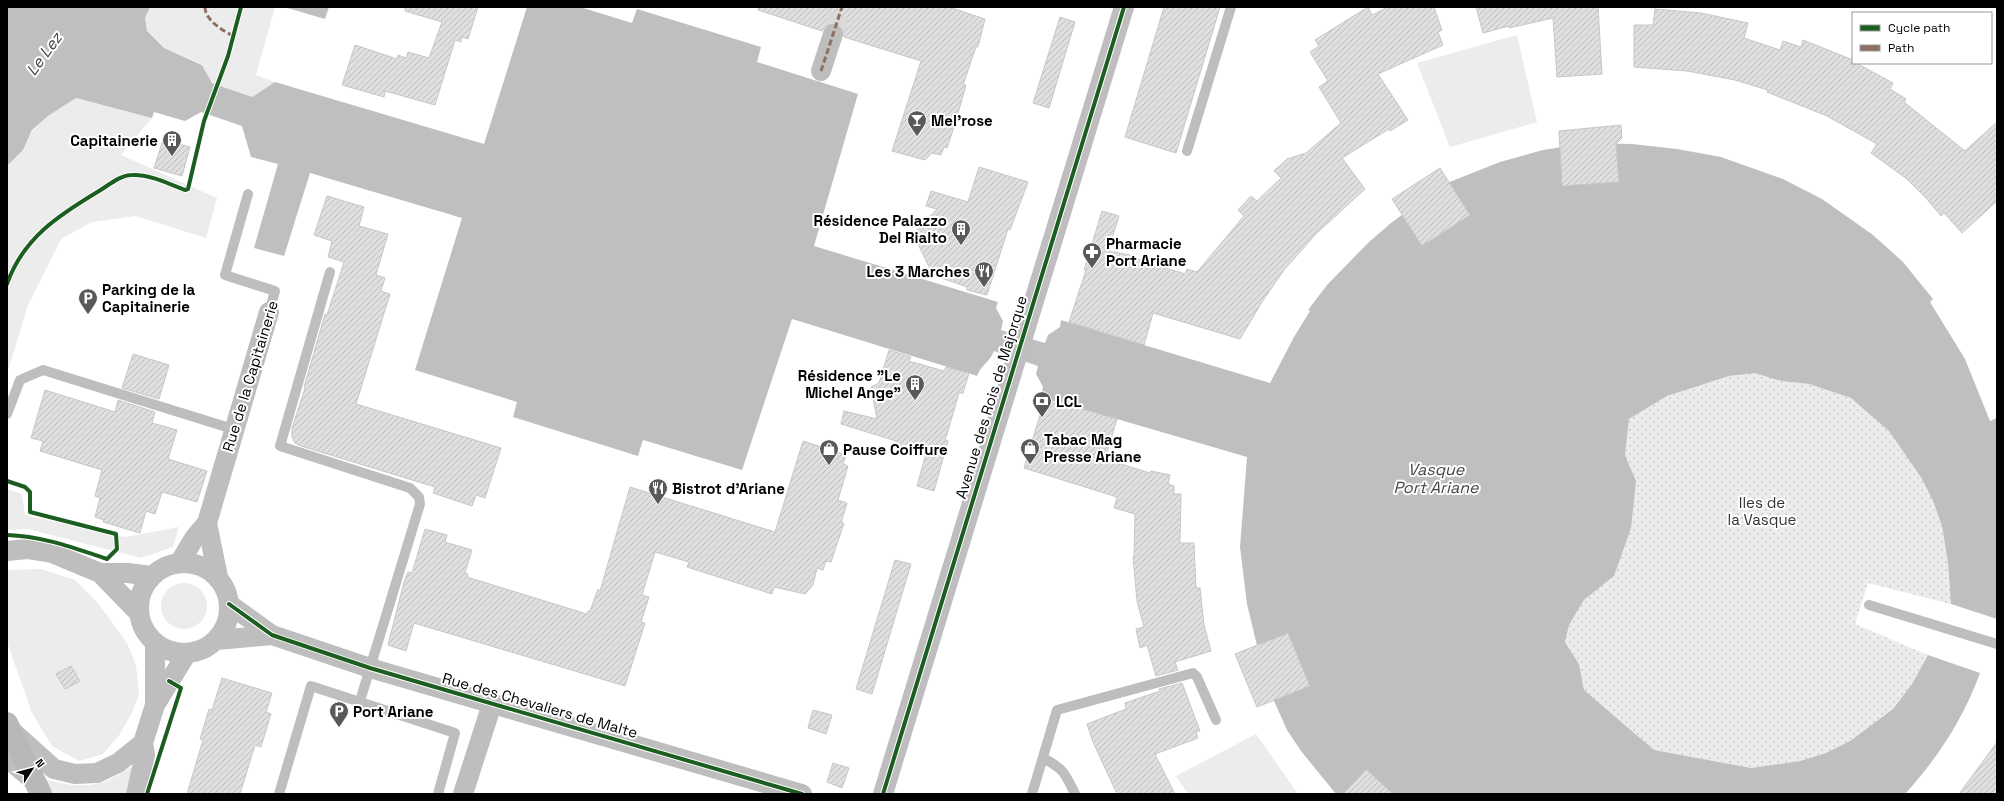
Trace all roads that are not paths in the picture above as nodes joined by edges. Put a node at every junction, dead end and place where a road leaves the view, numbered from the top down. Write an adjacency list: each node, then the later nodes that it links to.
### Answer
1 (1124, 7): 40 (street, Avenue des Rois de Majorque)
2 (1232, 7): 5 (lane)
3 (833, 34): 4 (street)
4 (821, 71)
5 (1186, 151)
6 (248, 194): 8 (lane, Rue de la Capitainerie)
7 (330, 272): 25 (lane)
8 (269, 312): 10 (street, Rue de la Capitainerie)
9 (7, 414): 10 (lane)
10 (233, 429): 11 (street, Rue de la Capitainerie)
11 (207, 523): 13 (street, Rue de la Capitainerie); 16 (street, Rue de la Capitainerie)
12 (7, 551): 14 (street)
13 (180, 562): 15 (street); 16 (street)
14 (100, 573): 15 (street); 19 (street)
15 (151, 576): 19 (street)
16 (218, 577): 17 (street)
17 (229, 604): 20 (street); 21 (street)
18 (1869, 605): 23 (lane)
19 (138, 612): 22 (street)
20 (272, 635): 21 (street); 25 (street, Rue des Chevaliers de Malte)
21 (217, 640): 24 (street)
22 (155, 643): 24 (street); 28 (street)
23 (1997, 644)
24 (187, 653): 28 (street)
25 (370, 668): 26 (lane); 27 (street, Rue des Chevaliers de Malte)
26 (360, 701): 36 (lane); 37 (lane)
27 (492, 704): 38 (street); 39 (street, Rue des Chevaliers de Malte)
28 (155, 705): 31 (street)
29 (1216, 720): 33 (lane)
30 (8, 726): 31 (street); 34 (main road)
31 (143, 743): 35 (street)
32 (7, 758): 34 (street)
33 (1043, 758): 41 (lane); 42 (lane)
34 (37, 787)
35 (136, 794)
36 (279, 794)
37 (438, 794)
38 (463, 794)
39 (802, 794)
40 (883, 794)
41 (1032, 794)
42 (1075, 794)

